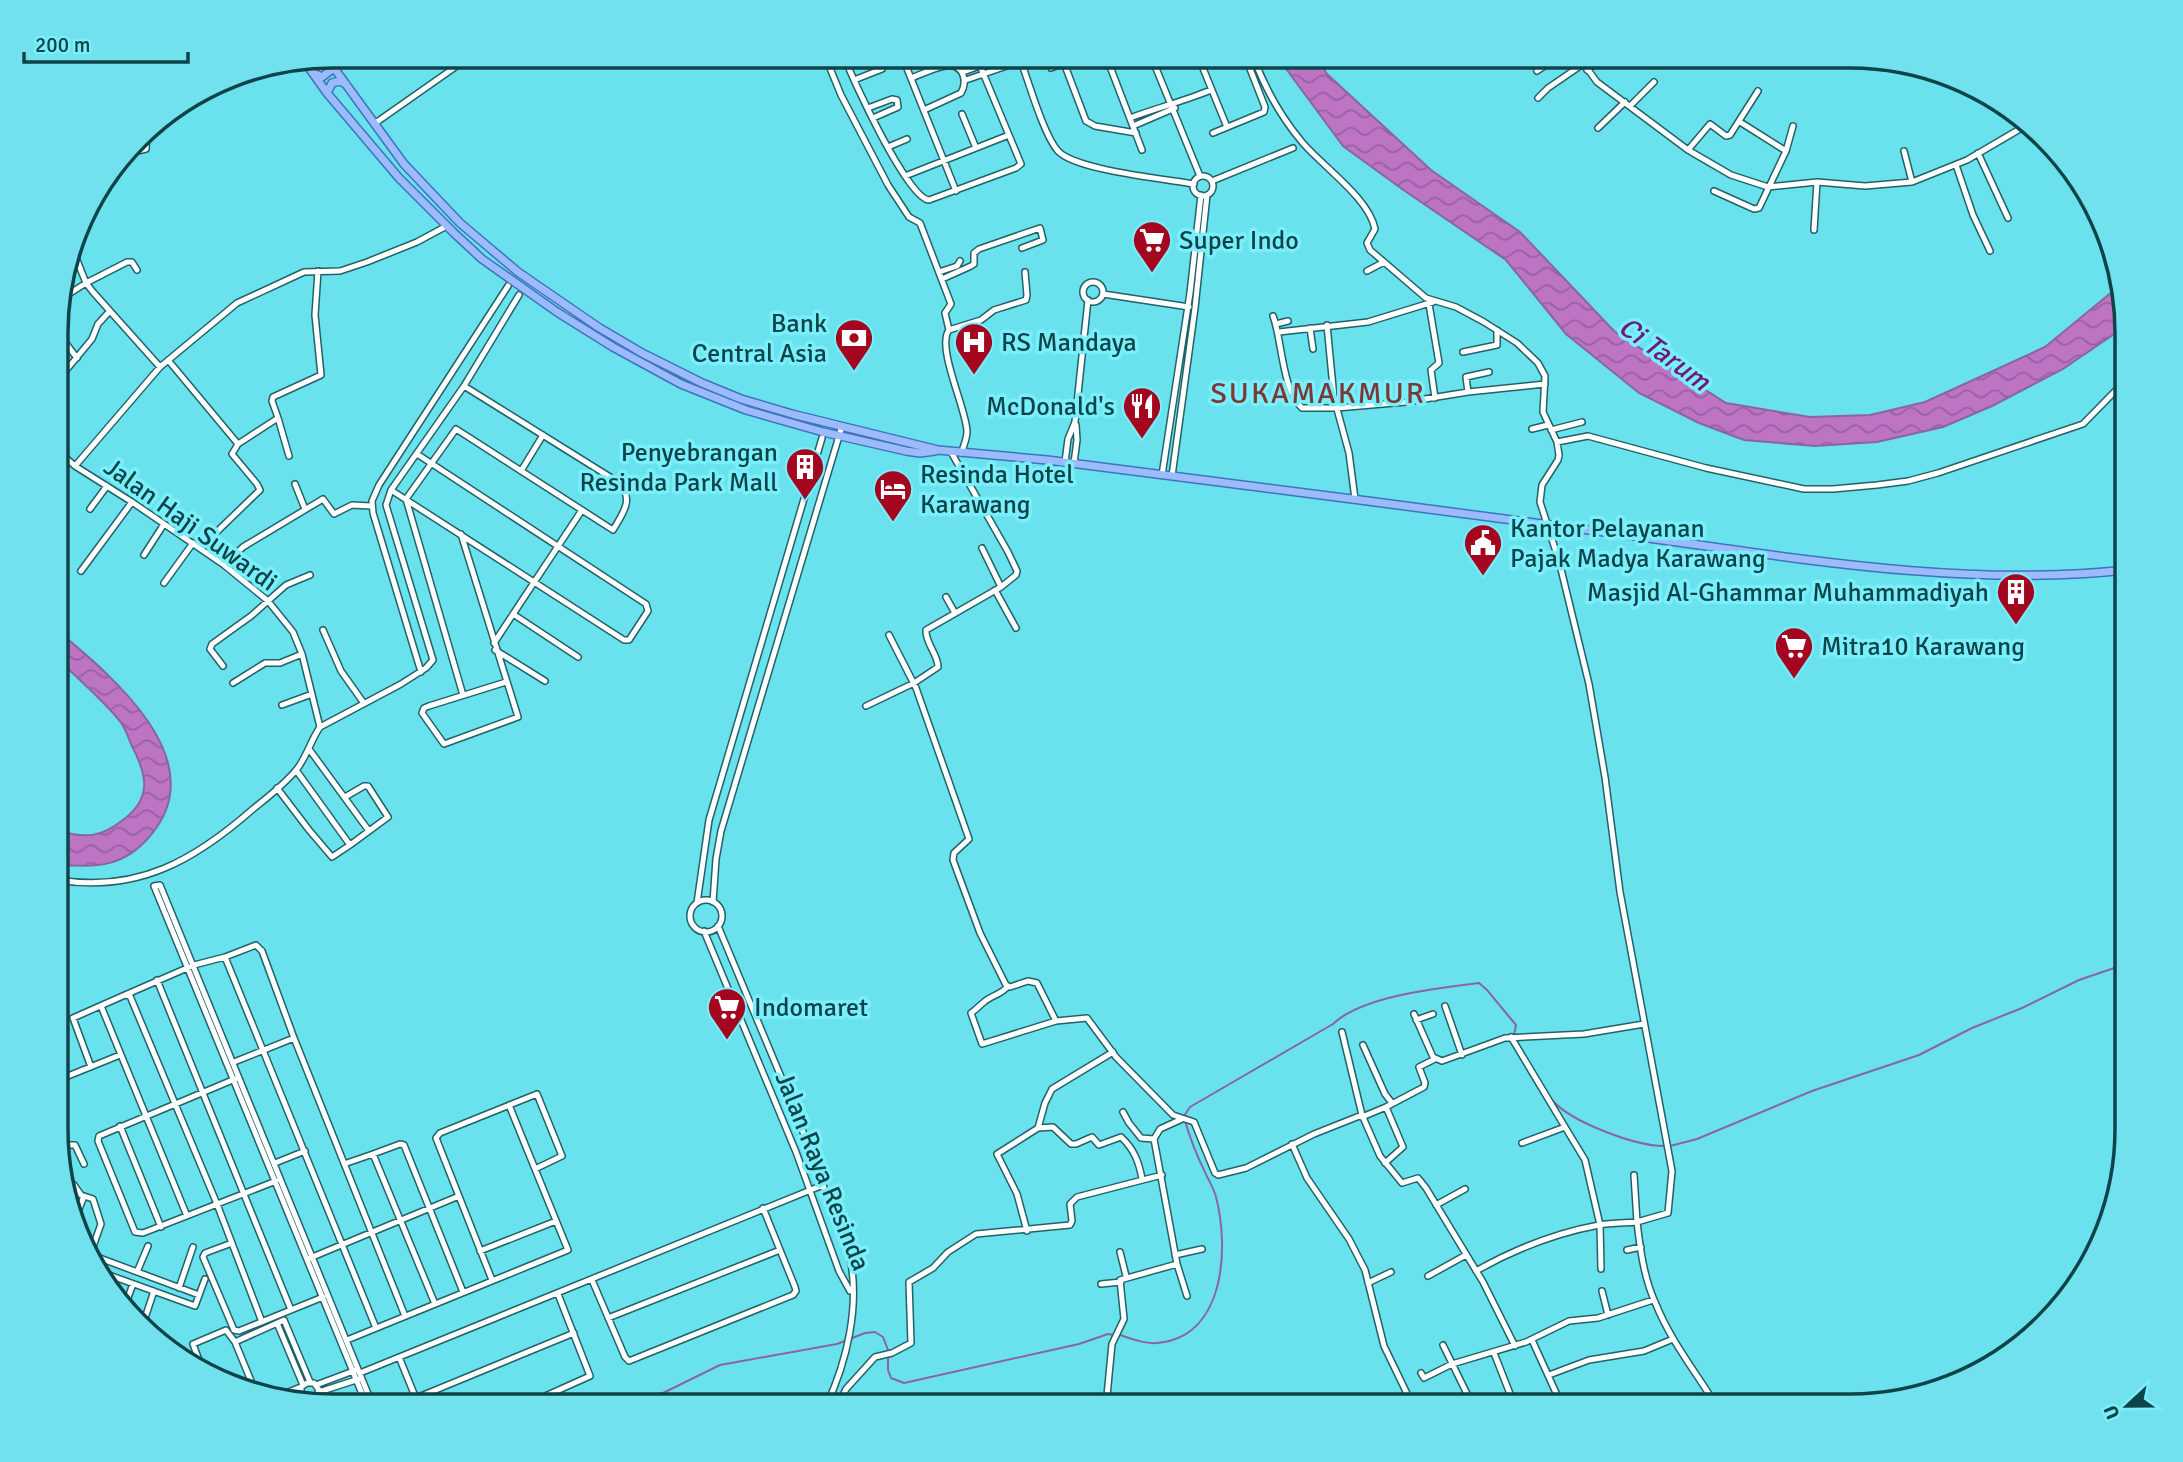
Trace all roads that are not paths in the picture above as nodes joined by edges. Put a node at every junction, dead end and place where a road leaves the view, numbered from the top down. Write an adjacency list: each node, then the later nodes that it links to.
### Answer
1 (329, 68): 25 (main road)
2 (334, 68): 32 (main road)
3 (453, 68): 45 (street)
4 (830, 68): 87 (street)
5 (849, 68): 29 (street)
6 (907, 68): 28 (street)
7 (938, 68): 28 (street)
8 (957, 68): 26 (street)
9 (974, 68): 26 (street)
10 (981, 68): 27 (street)
11 (997, 68): 27 (street)
12 (1024, 68): 70 (street)
13 (1066, 68): 51 (street)
14 (1110, 68): 43 (street)
15 (1156, 68): 38 (street)
16 (1203, 68): 33 (street)
17 (1250, 68): 48 (street)
18 (1259, 68): 82 (street)
19 (1542, 68): 24 (street)
20 (1577, 68): 36 (street)
21 (1590, 68): 23 (street)
22 (882, 69): 29 (street)
23 (1587, 70): 37 (street)
24 (1537, 71)
25 (311, 72): 35 (main road)
26 (963, 72): 30 (street)
27 (983, 74): 30 (street); 53 (street)
28 (911, 78): 40 (street)
29 (854, 80): 39 (street)
30 (966, 80): 40 (street)
31 (1654, 82): 37 (street)
32 (347, 85): 35 (main road); 45 (main road)
33 (1211, 90): 38 (street); 48 (street)
34 (1758, 91): 44 (street)
35 (327, 93): 129 (main road)
36 (1538, 98)
37 (1627, 104): 49 (street); 59 (street)
38 (1171, 107): 43 (street); 47 (street); 66 (street)
39 (868, 108): 42 (street); 42 (street)
40 (924, 110): 63 (street)
41 (962, 114): 56 (street)
42 (873, 118): 55 (street)
43 (1130, 118): 47 (street)
44 (1740, 122): 59 (street); 60 (street)
45 (374, 124): 125 (main road)
46 (1793, 125): 60 (street)
47 (1133, 126): 51 (street)
48 (1227, 127): 52 (street)
49 (1598, 128)
50 (2019, 130): 62 (street)
51 (1136, 133): 58 (street)
52 (1213, 133)
53 (1009, 135): 56 (street); 72 (street)
54 (907, 139): 55 (street)
55 (888, 147): 65 (street)
56 (976, 148): 63 (street)
57 (1293, 148): 67 (street)
58 (1142, 150)
59 (1688, 150): 71 (street)
60 (1786, 151): 71 (street)
61 (1904, 151): 69 (street)
62 (1978, 153): 64 (street); 75 (street)
63 (944, 161): 65 (street); 72 (street)
64 (1956, 165): 69 (street); 79 (street)
65 (905, 176): 72 (street)
66 (1200, 176): 67 (street); 70 (street)
67 (1212, 181): 74 (street)
68 (1817, 182): 69 (street); 71 (street); 77 (street)
69 (1912, 183)
70 (1194, 184): 74 (street)
71 (1768, 187): 73 (street)
72 (956, 191)
73 (1714, 191)
74 (1204, 195): 95 (street); 96 (street)
75 (2008, 218)
76 (443, 228): 84 (street)
77 (1814, 230)
78 (1021, 247): 87 (street)
79 (1990, 251)
80 (960, 261): 87 (street)
81 (78, 262): 88 (street)
82 (1384, 262): 85 (street); 94 (street)
83 (137, 270): 88 (street)
84 (318, 271): 110 (street); 121 (street)
85 (1367, 271)
86 (1025, 272): 103 (street)
87 (941, 276): 103 (street)
88 (86, 283): 90 (street); 97 (street)
89 (508, 286): 120 (street)
90 (72, 292)
91 (1103, 294): 93 (street); 93 (street); 95 (street)
92 (519, 295): 115 (street)
93 (1088, 300): 123 (street)
94 (1431, 303): 101 (street); 104 (street); 118 (street)
95 (1188, 307): 96 (street); 144 (street)
96 (1195, 308): 145 (street)
97 (109, 312): 109 (street); 111 (street)
98 (1273, 316): 100 (street)
99 (1288, 321): 100 (street)
100 (1276, 324): 105 (street)
101 (1327, 325): 102 (street); 119 (street)
102 (1310, 328): 105 (street); 107 (street)
103 (949, 330): 135 (street)
104 (1497, 330): 108 (street); 114 (street)
105 (1279, 332): 119 (street)
106 (68, 346): 109 (street)
107 (1313, 349)
108 (1463, 352)
109 (77, 358): 112 (street)
110 (168, 360): 111 (street); 132 (street)
111 (160, 367): 142 (street)
112 (68, 368)
113 (1489, 372): 117 (street)
114 (1545, 384): 117 (street); 126 (street)
115 (464, 386): 122 (street); 128 (street)
116 (2115, 391): 131 (street)
117 (1468, 392): 118 (street)
118 (1435, 398): 119 (street)
119 (1337, 408): 147 (street)
120 (427, 411): 122 (street); 154 (street)
121 (278, 418): 132 (street); 137 (street)
122 (441, 420): 136 (street)
123 (1075, 422): 139 (street); 140 (street)
124 (1581, 422): 126 (street)
125 (842, 426): 129 (street); 133 (main road)
126 (1550, 428): 127 (street); 131 (street)
127 (1532, 429)
128 (543, 435): 143 (street); 157 (street)
129 (839, 436): 133 (main road); 171 (street)
130 (822, 438): 169 (street)
131 (1557, 442): 159 (street)
132 (238, 444): 163 (street)
133 (938, 450): 134 (main road)
134 (951, 452): 135 (main road); 174 (street)
135 (961, 453): 139 (main road)
136 (417, 454): 141 (street); 149 (street)
137 (289, 456)
138 (68, 460): 142 (street, Jalan Haji Suwardi)
139 (1065, 462): 140 (main road)
140 (1074, 463): 144 (main road)
141 (432, 464): 143 (street); 151 (street); 162 (street)
142 (75, 466): 148 (street, Jalan Haji Suwardi)
143 (521, 471): 157 (street)
144 (1162, 475): 145 (main road)
145 (1172, 476): 150 (main road)
146 (295, 484): 156 (street)
147 (1355, 485): 150 (street); 152 (street)
148 (107, 486): 153 (street, Jalan Haji Suwardi); 155 (street)
149 (391, 491): 151 (street); 186 (street)
150 (1334, 496): 152 (main road)
151 (406, 499): 160 (street); 192 (street)
152 (1356, 499): 159 (main road)
153 (132, 502): 158 (street, Jalan Haji Suwardi); 167 (street)
154 (371, 506): 156 (street); 186 (street)
155 (90, 509)
156 (305, 509): 166 (street)
157 (582, 510): 162 (street)
158 (164, 524): 161 (street, Jalan Haji Suwardi); 165 (street)
159 (1548, 526): 168 (main road); 219 (street)
160 (460, 534): 172 (street); 182 (street)
161 (193, 543): 163 (street, Jalan Haji Suwardi); 173 (street)
162 (558, 546): 172 (street); 172 (street)
163 (200, 548): 166 (street, Jalan Haji Suwardi)
164 (982, 548): 174 (street)
165 (144, 555)
166 (224, 565): 176 (street, Jalan Haji Suwardi)
167 (81, 570)
168 (2115, 571)
169 (783, 573): 171 (street); 198 (street)
170 (310, 575): 176 (street)
171 (797, 577): 199 (street)
172 (535, 581): 177 (street)
173 (164, 583)
174 (998, 589): 178 (street); 179 (street)
175 (946, 597): 178 (street)
176 (268, 601): 183 (street, Jalan Haji Suwardi); 185 (street)
177 (513, 614): 182 (street); 184 (street)
178 (955, 614): 190 (street)
179 (1017, 628)
180 (323, 630): 193 (street)
181 (889, 635): 190 (street)
182 (495, 647): 187 (street); 188 (street)
183 (302, 654): 189 (street); 191 (street, Jalan Haji Suwardi)
184 (578, 657)
185 (223, 666)
186 (421, 672): 193 (street)
187 (545, 681)
188 (506, 682): 192 (street); 192 (street)
189 (233, 683)
190 (914, 683): 195 (street); 213 (street)
191 (312, 694): 194 (street); 196 (street, Jalan Haji Suwardi)
192 (463, 695)
193 (363, 702): 196 (street)
194 (282, 705)
195 (866, 706)
196 (320, 727): 197 (street)
197 (309, 749): 200 (street); 202 (street)
198 (729, 752): 199 (street); 207 (street)
199 (743, 756): 206 (street)
200 (296, 769): 201 (street); 204 (street)
201 (277, 788): 204 (street); 205 (street)
202 (345, 797): 203 (street); 203 (street)
203 (369, 831): 204 (street)
204 (350, 845)
205 (68, 881)
206 (713, 902): 207 (street); 208 (street)
207 (697, 903): 209 (street)
208 (718, 926): 209 (street); 261 (street, Jalan Raya Resinda)
209 (704, 931): 263 (street, Jalan Raya Resinda)
210 (225, 957): 211 (street); 222 (street); 224 (street)
211 (191, 966): 211 (street); 212 (street); 229 (street); 232 (street)
212 (157, 980): 214 (street); 233 (street)
213 (1008, 986): 218 (street); 218 (street)
214 (125, 995): 215 (street); 235 (street)
215 (101, 1006): 226 (street); 230 (street)
216 (1445, 1006): 227 (street)
217 (1433, 1014): 228 (street)
218 (1056, 1021): 225 (street)
219 (1644, 1024): 221 (street); 275 (street)
220 (1342, 1032): 240 (street)
221 (1514, 1037): 227 (street); 243 (street)
222 (294, 1038): 224 (street); 254 (street)
223 (1363, 1045): 234 (street)
224 (265, 1051): 229 (street); 249 (street)
225 (1112, 1052): 241 (street); 244 (street)
226 (120, 1055): 230 (street); 239 (street)
227 (1462, 1055): 228 (street)
228 (1434, 1059): 234 (street)
229 (234, 1062): 251 (street)
230 (91, 1067): 231 (street)
231 (68, 1076)
232 (234, 1079): 233 (street); 258 (street)
233 (203, 1092): 235 (street); 264 (street)
234 (1392, 1103): 237 (street)
235 (174, 1104): 239 (street); 267 (street)
236 (509, 1105): 255 (street); 255 (street); 266 (street)
237 (1386, 1107): 240 (street); 252 (street)
238 (1123, 1112): 245 (street)
239 (146, 1116): 242 (street); 272 (street)
240 (1362, 1116): 247 (street); 252 (street)
241 (1185, 1119): 245 (street); 247 (street)
242 (120, 1126): 277 (street); 277 (street)
243 (1565, 1127): 246 (street); 276 (street)
244 (1038, 1128): 259 (street); 279 (street)
245 (1154, 1139): 256 (street)
246 (1521, 1143)
247 (1292, 1144): 307 (street)
248 (69, 1145): 253 (street)
249 (305, 1151): 251 (street); 282 (street)
250 (373, 1154): 254 (street); 270 (street); 273 (street)
251 (275, 1163): 258 (street)
252 (1385, 1163): 268 (street)
253 (84, 1164)
254 (344, 1164): 278 (street)
255 (535, 1169): 274 (street)
256 (1162, 1175): 259 (street); 291 (street)
257 (1634, 1175): 275 (street)
258 (277, 1177): 264 (street); 293 (street)
259 (1142, 1179): 279 (street)
260 (74, 1185): 265 (street)
261 (823, 1185): 263 (street); 315 (street, Jalan Raya Resinda)
262 (1465, 1189): 268 (street)
263 (809, 1191): 271 (street); 315 (street, Jalan Raya Resinda)
264 (245, 1193): 267 (street); 322 (street)
265 (84, 1196): 269 (street); 280 (street)
266 (458, 1196): 270 (street); 289 (street)
267 (217, 1204): 272 (street); 281 (street)
268 (1436, 1205): 292 (street)
269 (80, 1207)
270 (429, 1208): 273 (street); 313 (street)
271 (762, 1208): 287 (street); 305 (street)
272 (187, 1216): 277 (street)
273 (400, 1220): 278 (street); 321 (street)
274 (556, 1221): 289 (street); 304 (street)
275 (1637, 1222): 276 (street); 284 (street)
276 (1600, 1225): 296 (street); 297 (street)
277 (161, 1227)
278 (371, 1231): 282 (street); 325 (street)
279 (1027, 1231): 355 (street)
280 (94, 1242)
281 (232, 1243): 327 (street); 327 (street)
282 (342, 1243): 293 (street); 328 (street)
283 (148, 1246): 298 (street)
284 (1641, 1247): 288 (street); 320 (street)
285 (193, 1248): 310 (street)
286 (1202, 1249): 291 (street)
287 (780, 1250): 326 (street); 326 (street)
288 (1627, 1250)
289 (480, 1251): 304 (street)
290 (1119, 1252): 300 (street)
291 (1175, 1255): 295 (street)
292 (1466, 1255): 297 (street); 301 (street)
293 (310, 1258): 319 (street); 331 (street)
294 (104, 1260): 298 (street)
295 (1177, 1264): 300 (street); 318 (street)
296 (1601, 1269)
297 (1476, 1271): 335 (street)
298 (137, 1272): 310 (street)
299 (1391, 1272): 307 (street)
300 (1126, 1276): 306 (street)
301 (1428, 1276)
302 (114, 1277): 308 (street)
303 (205, 1279): 316 (street)
304 (492, 1280): 313 (street)
305 (593, 1280): 314 (street); 326 (street)
306 (1121, 1282): 309 (street); 356 (street)
307 (1368, 1283): 357 (street)
308 (133, 1284): 311 (street); 317 (street)
309 (1101, 1284)
310 (178, 1288): 316 (street)
311 (154, 1291): 316 (street); 324 (street)
312 (1602, 1291): 323 (street)
313 (463, 1292): 321 (street)
314 (558, 1294): 329 (street); 338 (street)
315 (852, 1294): 354 (street)
316 (199, 1295)
317 (128, 1296)
318 (1187, 1296)
319 (323, 1297): 322 (street); 341 (street)
320 (1653, 1300): 323 (street); 330 (street)
321 (435, 1304): 325 (street)
322 (291, 1310): 327 (street)
323 (1608, 1315): 332 (street)
324 (146, 1316)
325 (405, 1316): 328 (street)
326 (608, 1318)
327 (262, 1322)
328 (376, 1328): 331 (street)
329 (574, 1333): 352 (street); 353 (street)
330 (1673, 1339): 342 (street); 361 (street)
331 (346, 1340): 341 (street)
332 (1532, 1340): 335 (street); 342 (street)
333 (235, 1342): 337 (street); 343 (street); 344 (street)
334 (1443, 1345): 339 (street)
335 (1515, 1346): 336 (street)
336 (1494, 1353): 339 (street); 359 (street)
337 (197, 1355)
338 (399, 1357): 341 (street); 351 (street)
339 (1452, 1364): 340 (street); 358 (street)
340 (1421, 1373)
341 (358, 1374): 344 (street); 348 (street); 349 (street); 350 (street)
342 (1549, 1375): 360 (street)
343 (251, 1381)
344 (308, 1385): 345 (street); 346 (street); 347 (street)
345 (293, 1390)
346 (302, 1391)
347 (314, 1393)
348 (325, 1394)
349 (364, 1394)
350 (367, 1394)
351 (414, 1394)
352 (426, 1394)
353 (550, 1394)
354 (831, 1394)
355 (844, 1394)
356 (1107, 1394)
357 (1407, 1394)
358 (1467, 1394)
359 (1508, 1394)
360 (1557, 1394)
361 (1709, 1394)

